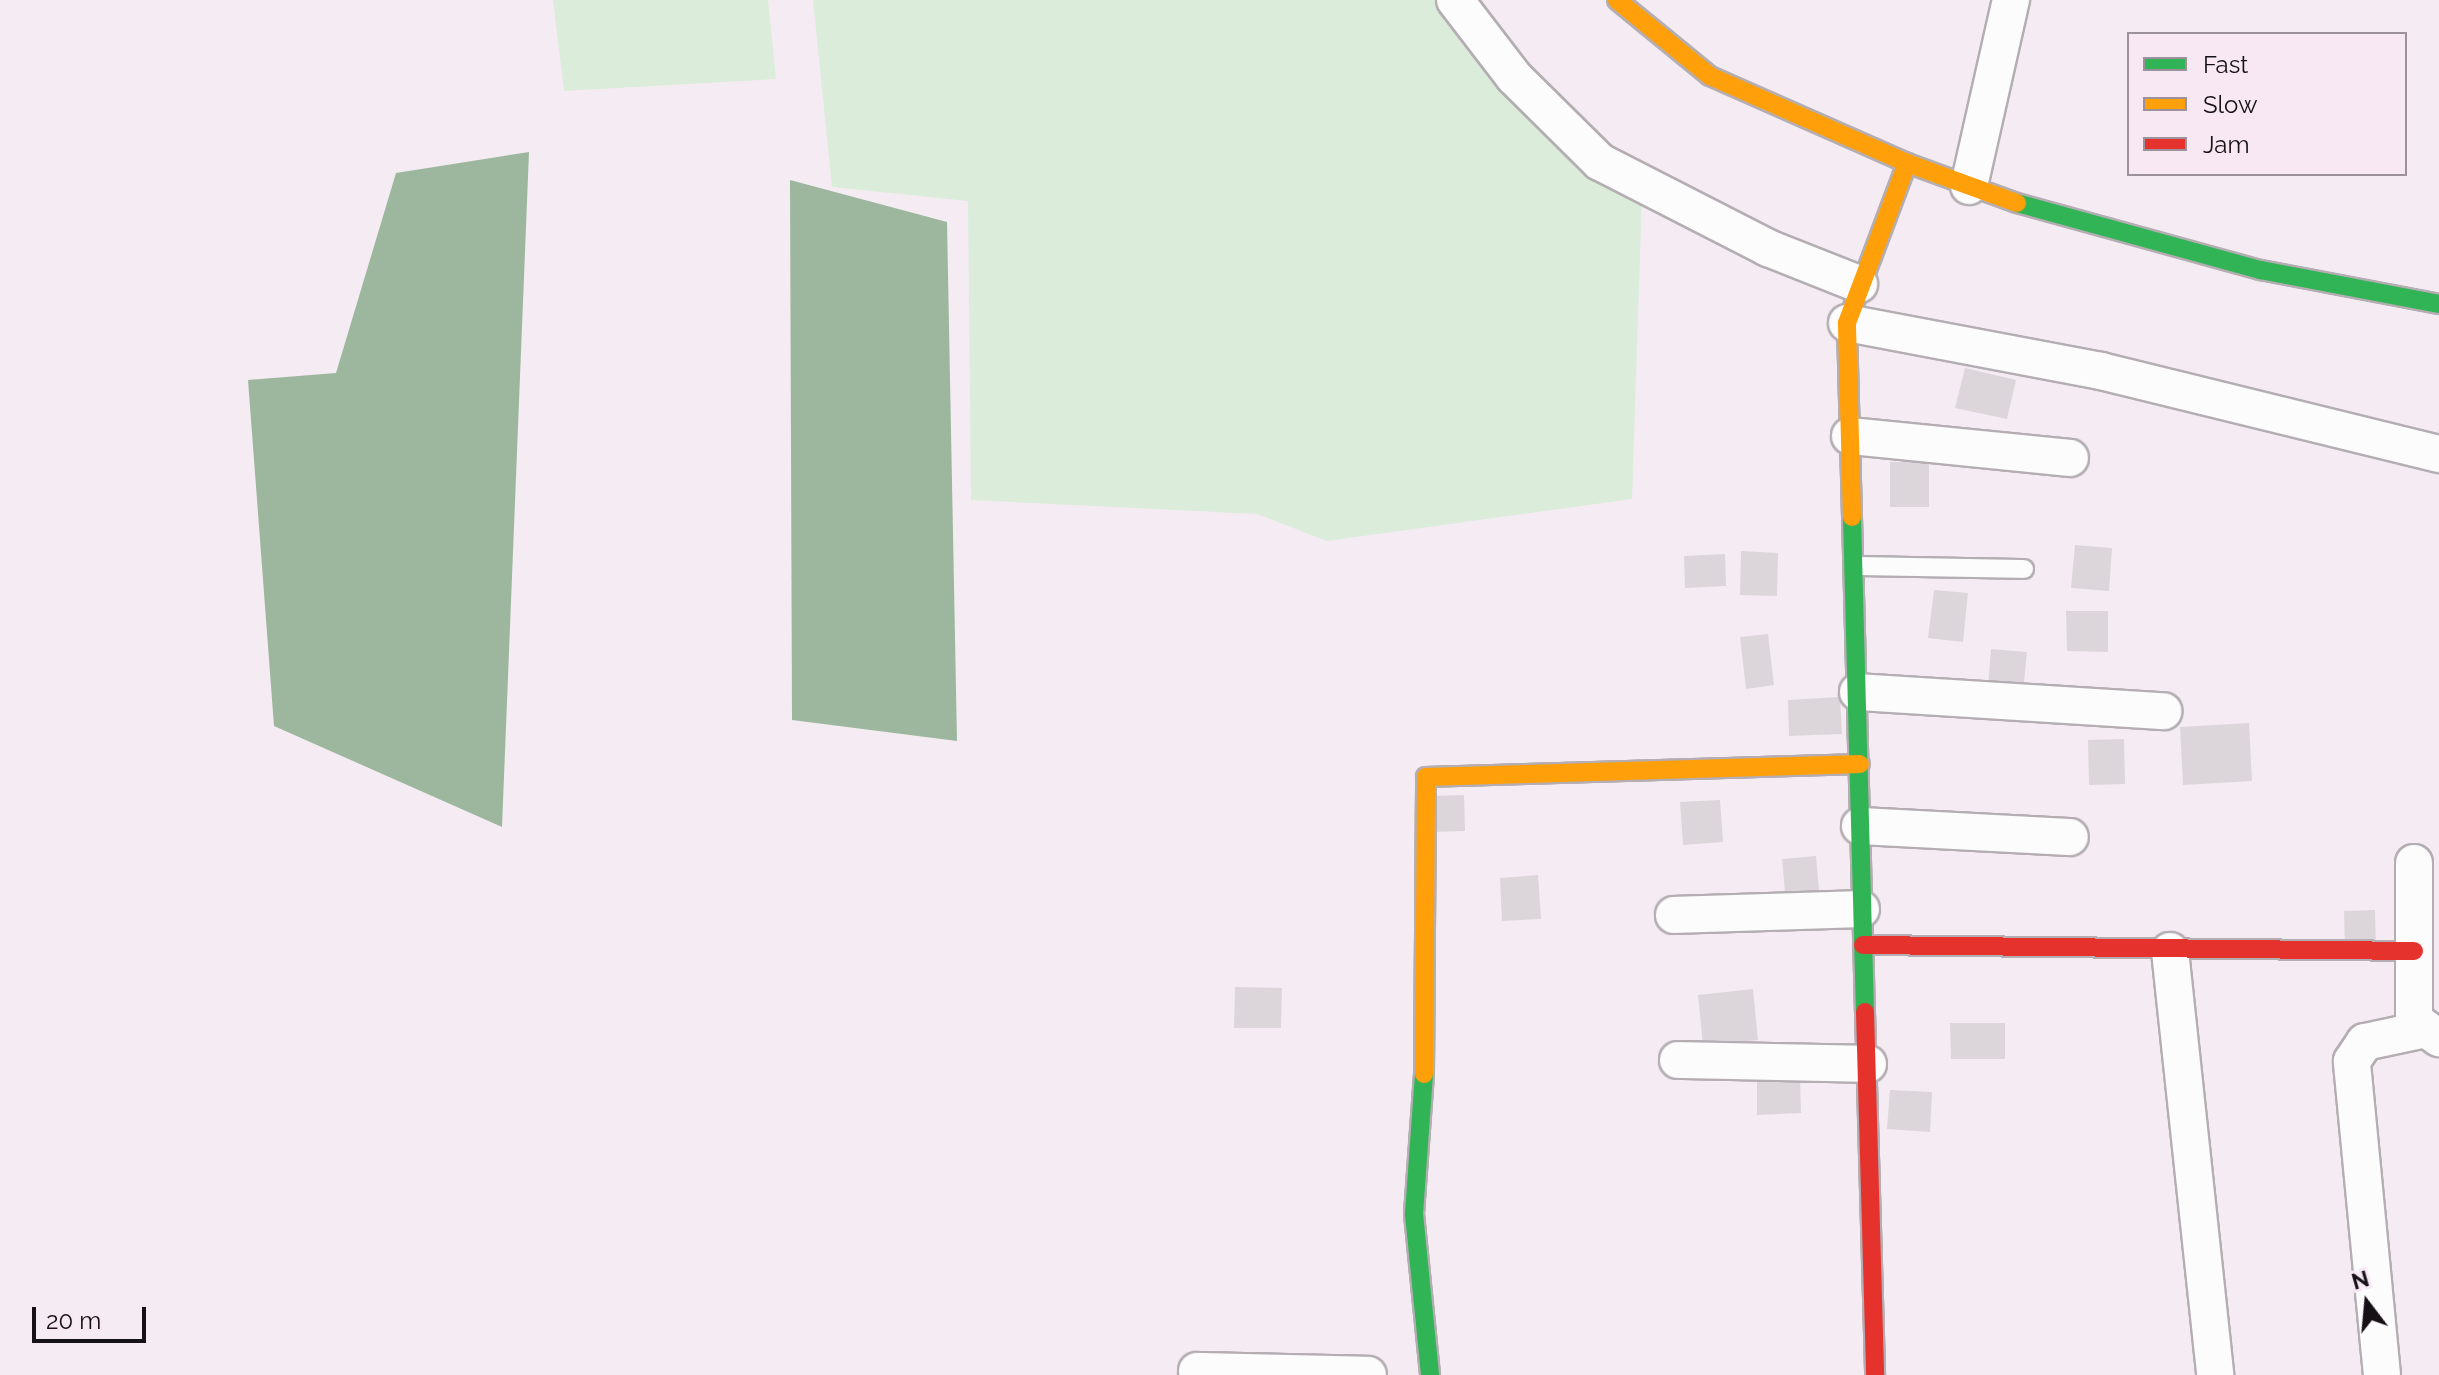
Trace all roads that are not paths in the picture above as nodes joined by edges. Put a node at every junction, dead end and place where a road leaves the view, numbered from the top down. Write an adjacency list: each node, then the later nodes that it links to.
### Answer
1 (1455, 0): 6 (street)
2 (1617, 0): 4 (street)
3 (2011, 0): 5 (street)
4 (1904, 172): 5 (street); 6 (street)
5 (1969, 186): 7 (street)
6 (1859, 284): 8 (street)
7 (2439, 304)
8 (1847, 323): 9 (street); 10 (street)
9 (1850, 436): 11 (street); 12 (street)
10 (2439, 454)
11 (2070, 458)
12 (1854, 566): 13 (lane); 14 (street)
13 (2024, 569)
14 (1858, 692): 15 (street); 16 (street)
15 (2163, 711)
16 (1860, 764): 17 (street); 30 (street)
17 (1860, 826): 18 (street); 20 (street)
18 (2070, 837)
19 (2414, 863): 24 (street)
20 (1861, 909): 21 (street); 22 (street)
21 (1674, 915)
22 (1863, 945): 23 (street); 27 (street)
23 (2170, 951): 24 (street); 32 (street)
24 (2414, 951): 25 (street)
25 (2430, 1034): 33 (street)
26 (1678, 1060): 27 (street)
27 (1868, 1064): 31 (street)
28 (1197, 1371): 29 (street)
29 (1368, 1375)
30 (1430, 1375)
31 (1875, 1375)
32 (2215, 1375)
33 (2382, 1375)

